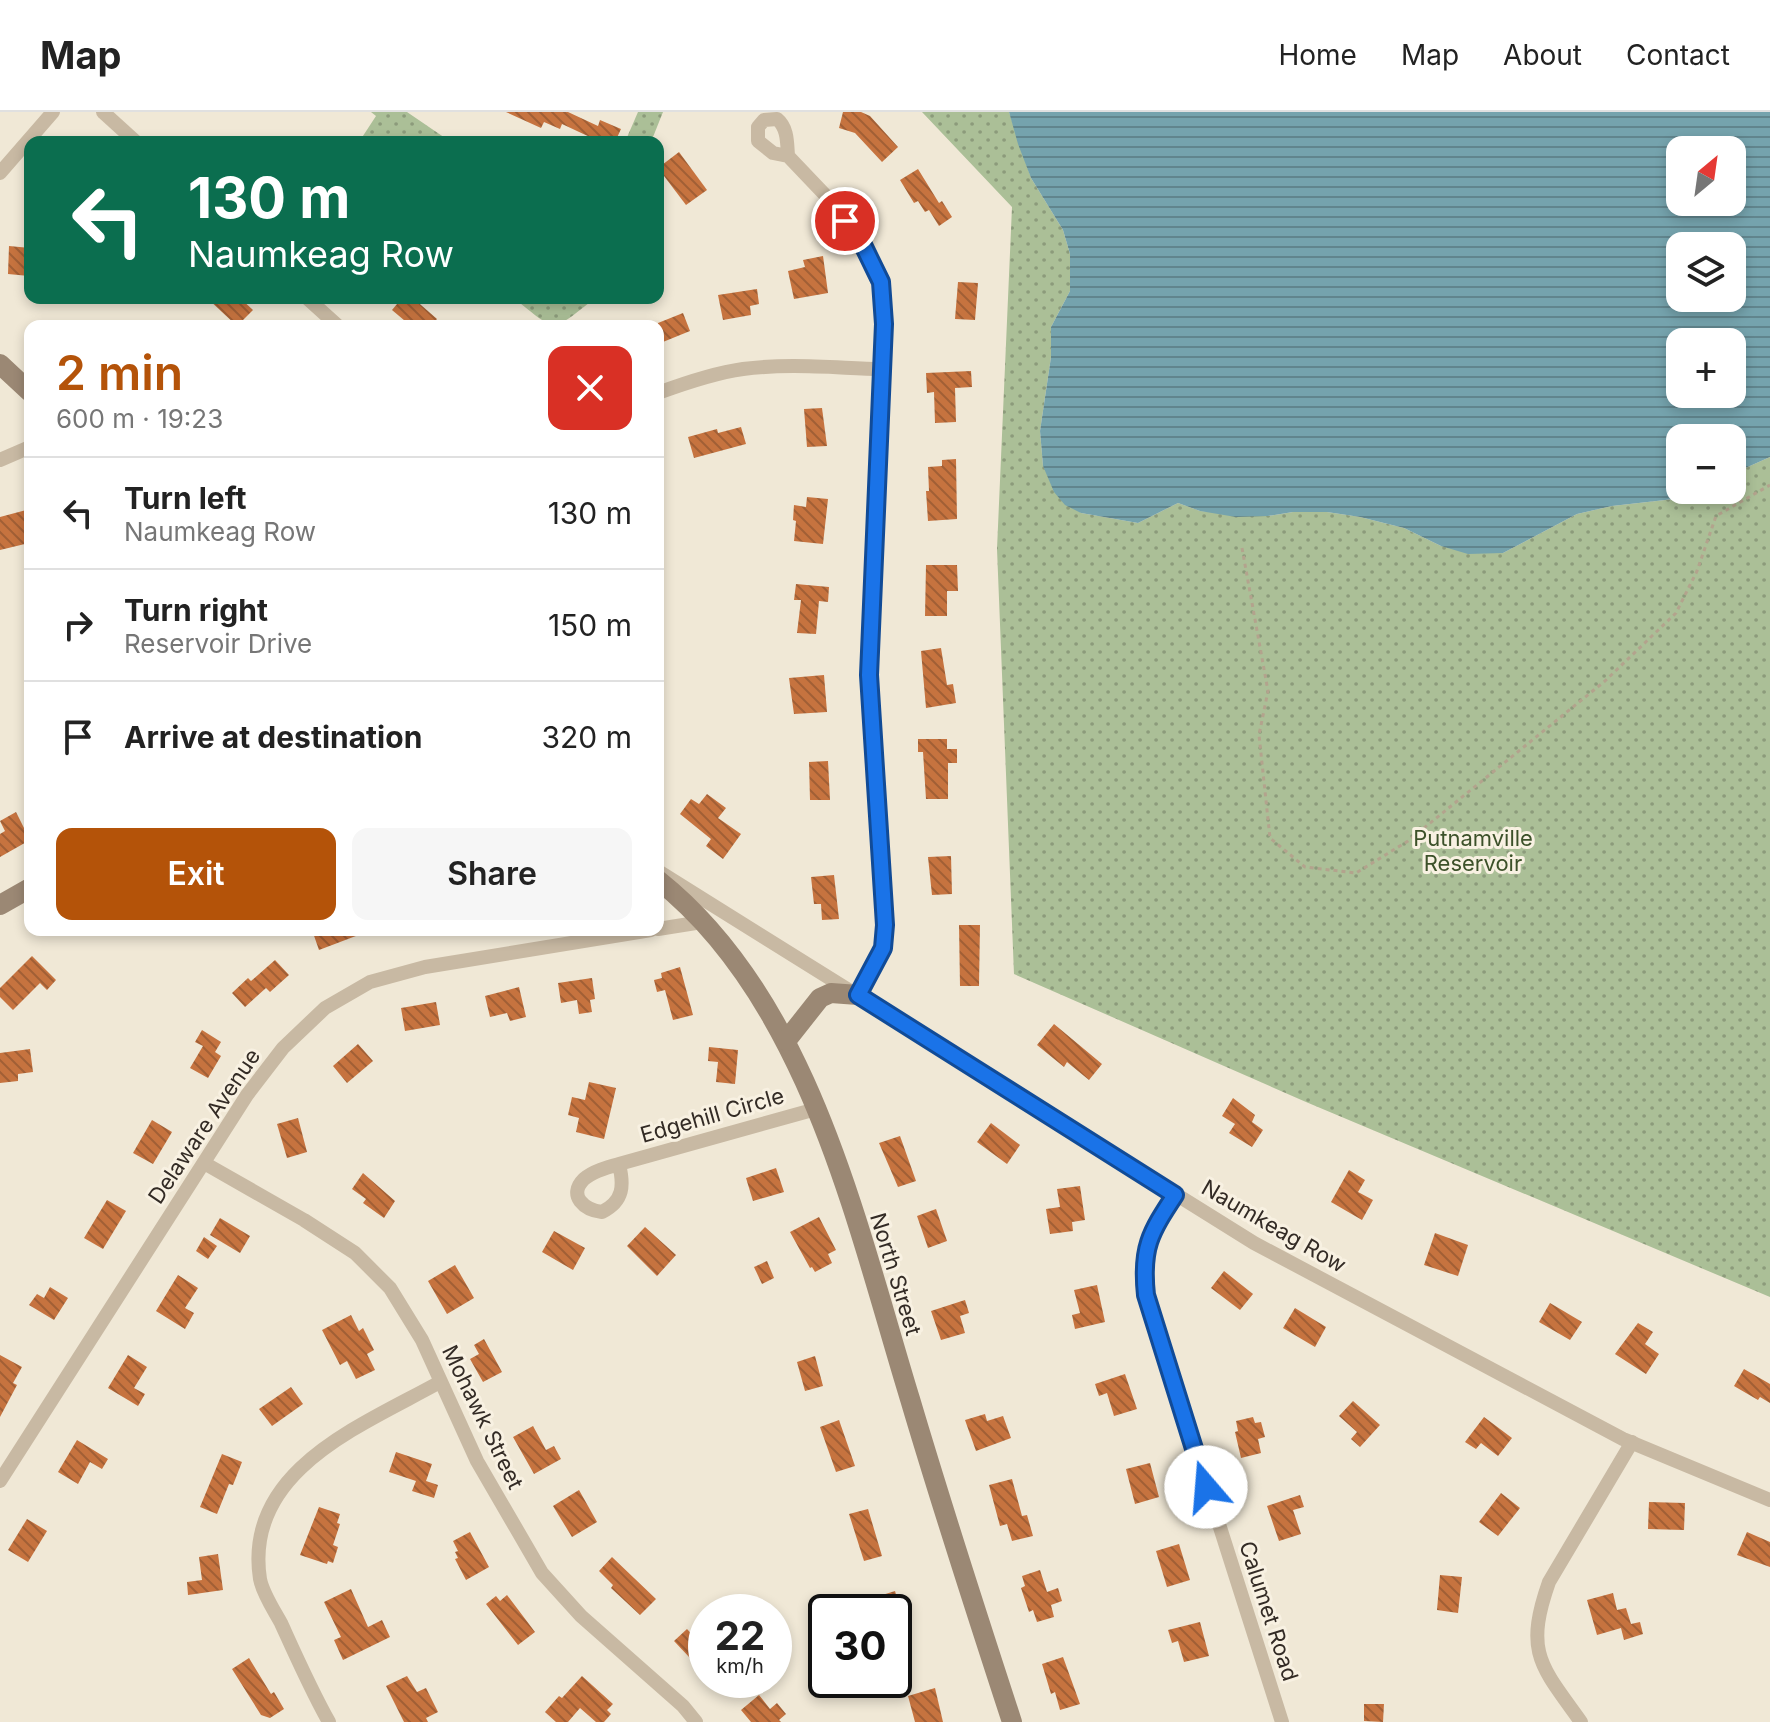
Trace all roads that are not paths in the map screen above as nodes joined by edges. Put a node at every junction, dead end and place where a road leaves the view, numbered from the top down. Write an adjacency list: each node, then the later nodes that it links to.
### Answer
1 (53, 112): 3 (street)
2 (103, 112): 4 (street)
3 (32, 136)
4 (129, 136)
5 (24, 145): 7 (street)
6 (788, 156): 11 (street)
7 (0, 173)
8 (314, 304): 9 (street)
9 (331, 320)
10 (0, 364): 12 (street)
11 (882, 369): 13 (street); 23 (street)
12 (24, 386)
13 (664, 391)
14 (24, 450): 15 (street)
15 (0, 460)
16 (664, 875): 23 (street, Naumkeag Row)
17 (664, 885): 20 (street, North Street)
18 (24, 891): 19 (street)
19 (0, 905)
20 (702, 922): 21 (street); 24 (street, North Street)
21 (664, 928)
22 (614, 936): 26 (street, Delaware Avenue)
23 (858, 995): 24 (street); 28 (street, Naumkeag Row)
24 (786, 1041): 25 (street, North Street)
25 (816, 1109): 27 (street, Edgehill Circle); 35 (street, North Street)
26 (204, 1163): 29 (street, Mohawk Street); 31 (street, Delaware Avenue)
27 (619, 1164)
28 (1175, 1195): 30 (street, Naumkeag Row); 36 (street, Calumet Road)
29 (440, 1382): 33 (street); 34 (street, Mohawk Street)
30 (1632, 1442): 32 (street, Naumkeag Row); 37 (street)
31 (0, 1481)
32 (1770, 1500)
33 (329, 1722)
34 (696, 1722)
35 (1012, 1722)
36 (1282, 1722)
37 (1581, 1722)

